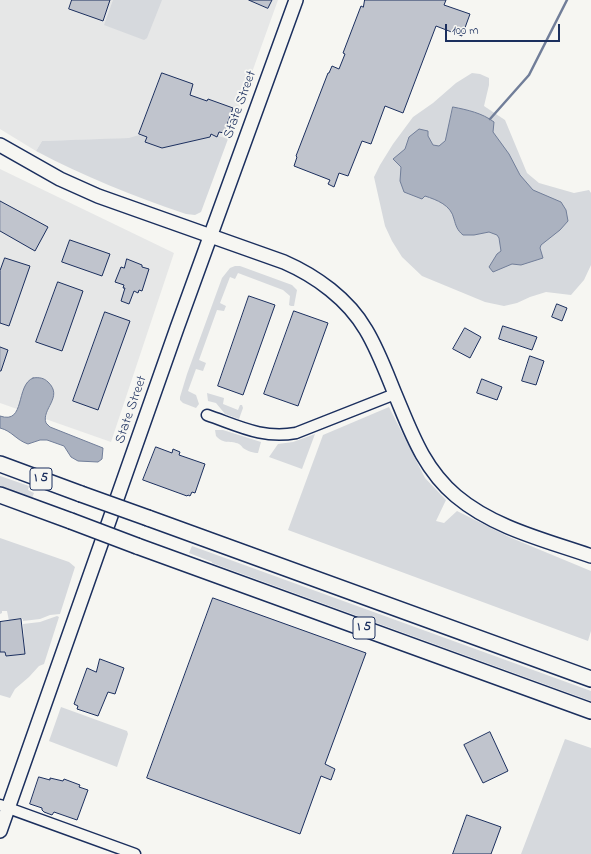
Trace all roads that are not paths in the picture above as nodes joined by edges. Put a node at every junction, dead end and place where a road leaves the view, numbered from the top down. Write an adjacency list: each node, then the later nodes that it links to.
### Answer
1 (296, 0): 3 (main road, State Street)
2 (0, 145): 3 (main road)
3 (210, 236): 4 (main road); 11 (main road, State Street)
4 (395, 394): 5 (street); 8 (main road)
5 (207, 415)
6 (0, 464): 9 (highway, I 5, bridge)
7 (0, 495): 10 (highway, I 5, bridge)
8 (591, 556)
9 (591, 679)
10 (591, 711)
11 (4, 806): 12 (main road, State Street); 13 (street)
12 (0, 832)
13 (135, 854)

